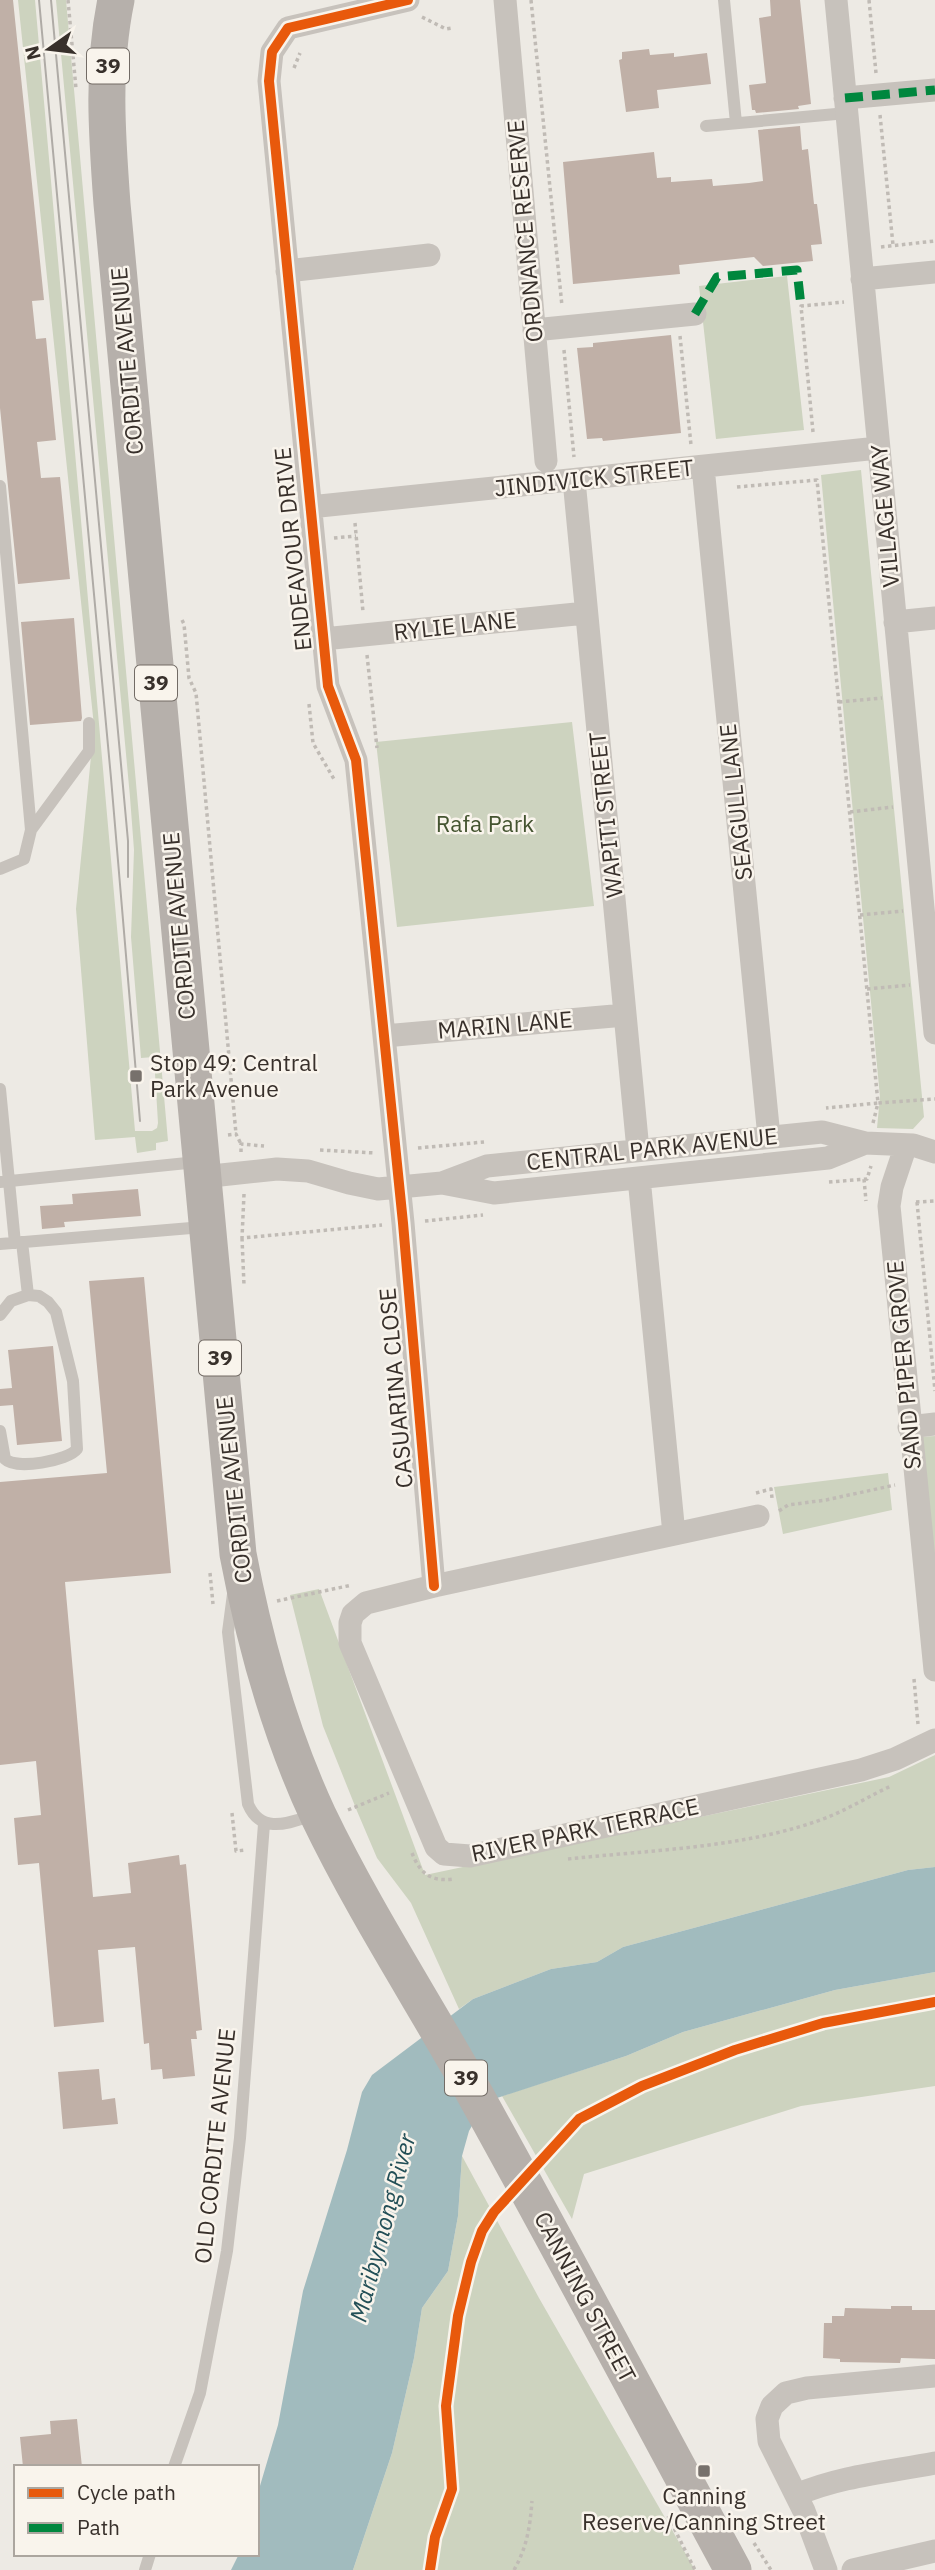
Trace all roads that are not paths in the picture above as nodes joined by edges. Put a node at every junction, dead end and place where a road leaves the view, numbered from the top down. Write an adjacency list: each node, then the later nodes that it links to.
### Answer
1 (90, 0): 11 (main road, CORDITE AVENUE / 39)
2 (116, 0): 11 (main road, CORDITE AVENUE / 39)
3 (505, 0): 17 (street, ORDNANCE RESERVE)
4 (724, 0): 9 (lane)
5 (836, 0): 8 (street, VILLAGE WAY)
6 (412, 8): 13 (street, ENDEAVOUR DRIVE)
7 (935, 90): 8 (street)
8 (846, 106): 9 (lane); 15 (street, VILLAGE WAY)
9 (736, 123): 10 (lane)
10 (706, 126)
11 (112, 204): 40 (main road, CORDITE AVENUE / 39)
12 (429, 255): 13 (street)
13 (287, 271): 23 (street, ENDEAVOUR DRIVE)
14 (935, 272): 15 (street)
15 (862, 279): 18 (street, VILLAGE WAY)
16 (687, 320): 17 (street)
17 (534, 330): 19 (street, ORDNANCE RESERVE)
18 (878, 448): 20 (street, JINDIVICK STREET); 26 (street, VILLAGE WAY)
19 (546, 461)
20 (703, 467): 21 (street, JINDIVICK STREET); 36 (street, SEAGULL LANE)
21 (574, 480): 23 (street, JINDIVICK STREET); 24 (street, WAPITI STREET)
22 (0, 486): 29 (lane)
23 (310, 507): 27 (street, ENDEAVOUR DRIVE)
24 (586, 613): 27 (street, RYLIE LANE); 32 (street, WAPITI STREET)
25 (935, 618): 26 (street)
26 (895, 622): 31 (street, VILLAGE WAY)
27 (324, 639): 34 (street, ENDEAVOUR DRIVE)
28 (89, 723): 29 (lane)
29 (31, 830): 30 (lane)
30 (0, 869)
31 (931, 970): 33 (street, VILLAGE WAY)
32 (625, 1015): 34 (street, MARIN LANE); 39 (street, WAPITI STREET)
33 (935, 1033)
34 (384, 1035): 43 (street, ENDEAVOUR DRIVE)
35 (0, 1089): 42 (lane)
36 (769, 1137): 37 (street, CENTRAL PARK AVENUE); 39 (street, CENTRAL PARK AVENUE)
37 (865, 1143): 38 (street, CENTRAL PARK AVENUE); 41 (street, CENTRAL PARK AVENUE)
38 (926, 1144): 50 (street, SAND PIPER GROVE)
39 (638, 1150): 43 (street, CENTRAL PARK AVENUE)
40 (201, 1169): 42 (lane); 43 (street, CENTRAL PARK AVENUE); 44 (main road, CORDITE AVENUE / 39)
41 (639, 1178): 43 (street, CENTRAL PARK AVENUE); 53 (street)
42 (4, 1181): 45 (lane)
43 (420, 1185): 55 (street, CASUARINA CLOSE)
44 (206, 1226): 45 (lane); 54 (main road, CORDITE AVENUE / 39)
45 (19, 1242): 46 (lane); 47 (lane)
46 (0, 1244)
47 (28, 1295): 48 (lane); 51 (lane)
48 (0, 1315)
49 (935, 1424): 50 (street)
50 (909, 1427): 56 (street, SAND PIPER GROVE)
51 (0, 1431)
52 (766, 1515): 53 (street, RIVER PARK TERRACE)
53 (674, 1534): 55 (street, RIVER PARK TERRACE)
54 (238, 1553): 58 (main road, CORDITE AVENUE / 39); 59 (lane)
55 (434, 1586): 57 (street, RIVER PARK TERRACE)
56 (935, 1671)
57 (935, 1740)
58 (318, 1814): 59 (lane); 60 (main road, CORDITE AVENUE / 39)
59 (264, 1824): 63 (lane, OLD CORDITE AVENUE)
60 (372, 1915): 65 (main road, CANNING STREET / 39)
61 (935, 2376): 64 (street)
62 (935, 2463): 64 (street)
63 (175, 2465)
64 (796, 2495): 69 (street)
65 (713, 2532): 67 (main road, CANNING STREET / 39); 68 (street)
66 (935, 2551): 70 (street)
67 (733, 2570)
68 (743, 2570)
69 (826, 2570)
70 (853, 2570)

